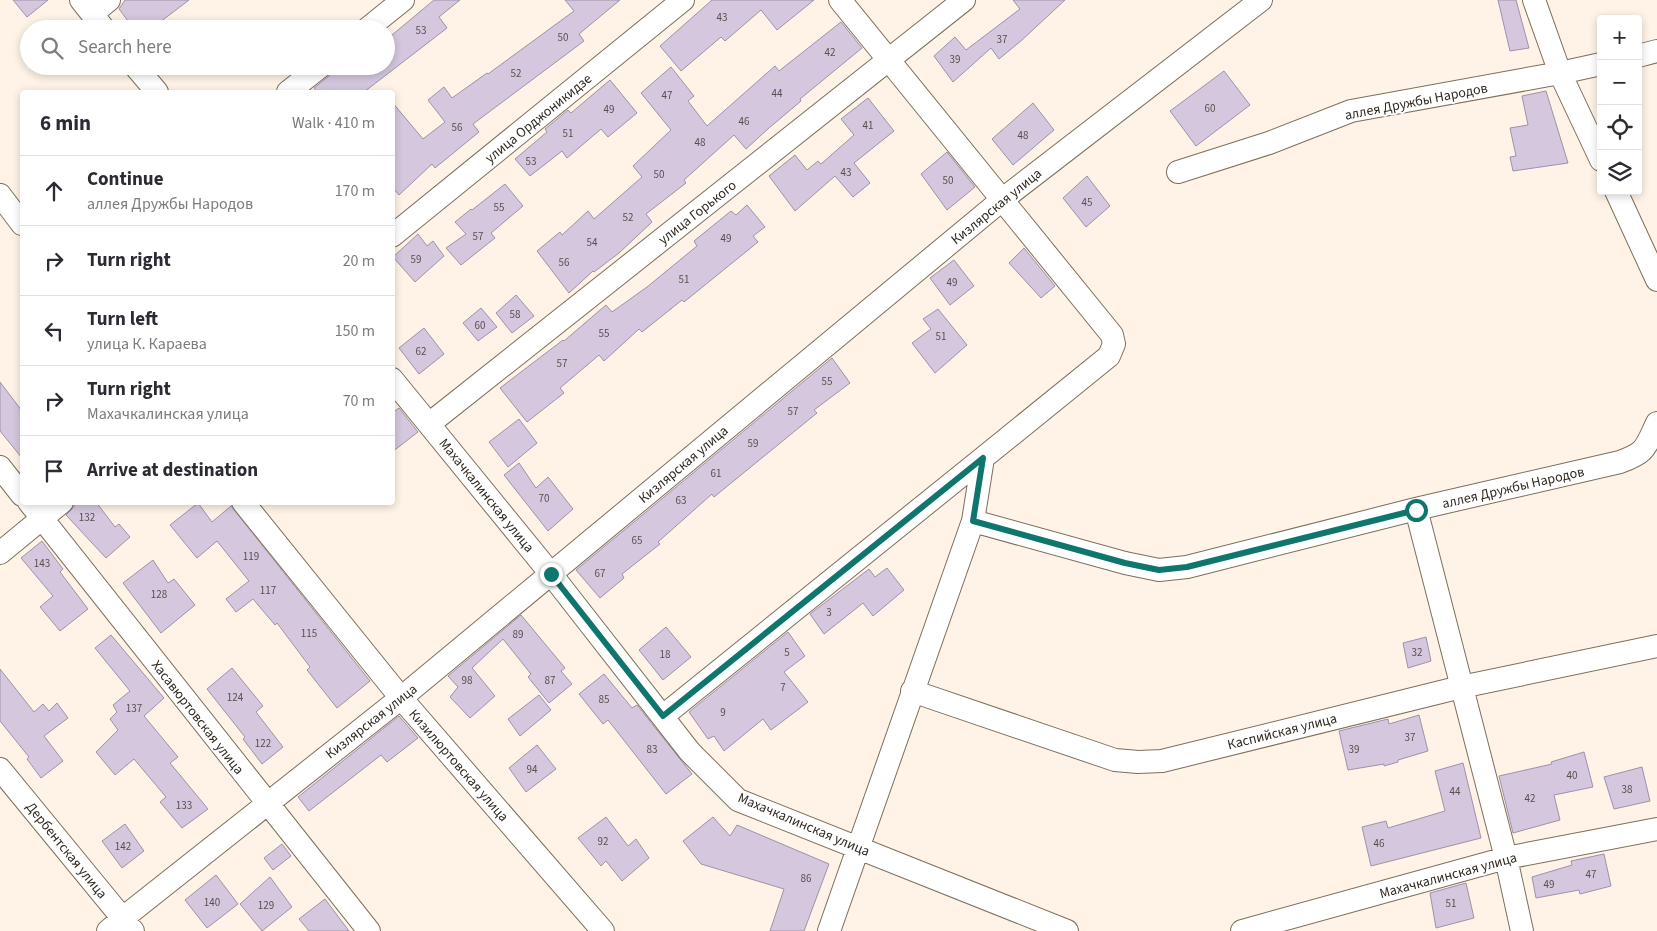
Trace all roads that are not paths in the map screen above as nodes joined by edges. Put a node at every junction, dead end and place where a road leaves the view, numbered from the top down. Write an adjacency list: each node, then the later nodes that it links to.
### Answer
1 (403, 0): 7 (street)
2 (683, 0): 23 (street, улица Орджоникидзе)
3 (840, 0): 10 (street)
4 (964, 0): 10 (street, улица Горького)
5 (1261, 0): 21 (street, Кизлярская улица)
6 (1534, 0): 12 (street)
7 (378, 20)
8 (1657, 51): 9 (street)
9 (1642, 55)
10 (890, 60): 21 (street); 27 (street, улица Горького)
11 (1597, 65): 12 (street, аллея Дружбы Народов)
12 (1560, 73): 17 (street); 18 (street, аллея Дружбы Народов)
13 (143, 75): 15 (street)
14 (310, 75): 16 (street)
15 (155, 90)
16 (291, 90)
17 (1597, 152)
18 (1178, 172)
19 (0, 195): 22 (street)
20 (1618, 195): 24 (street)
21 (1003, 199): 28 (street); 37 (street, Кизлярская улица)
22 (20, 221)
23 (395, 234)
24 (1657, 280)
25 (395, 383): 27 (street, Махачкалинская улица)
26 (1657, 423): 34 (street, аллея Дружбы Народов)
27 (429, 424): 37 (street, Махачкалинская улица)
28 (983, 458): 35 (street); 42 (street)
29 (0, 468): 30 (street)
30 (20, 493)
31 (52, 505): 33 (street)
32 (245, 505): 41 (street, Кизилюртовская улица)
33 (35, 510): 36 (street); 44 (street, Хасавюртовская улица)
34 (1416, 510): 35 (street, аллея Дружбы Народов); 39 (street)
35 (973, 521): 40 (street)
36 (0, 553)
37 (551, 574): 41 (street, Кизлярская улица); 42 (street, Махачкалинская улица)
38 (1657, 646): 39 (street, Каспийская улица)
39 (1462, 687): 40 (street, Каспийская улица); 47 (street)
40 (912, 691): 46 (street)
41 (401, 698): 44 (street, Кизлярская улица); 50 (street, Кизилюртовская улица)
42 (663, 716): 46 (street, Махачкалинская улица)
43 (0, 769): 48 (street, Дербентская улица)
44 (267, 804): 48 (street, Кизлярская улица); 49 (street, Хасавюртовская улица)
45 (1657, 830): 47 (street, Махачкалинская улица)
46 (859, 847): 51 (street); 52 (street, Махачкалинская улица)
47 (1506, 858): 53 (street, Махачкалинская улица); 54 (street)
48 (121, 927)
49 (369, 931)
50 (603, 931)
51 (829, 931)
52 (1067, 931)
53 (1242, 931)
54 (1522, 931)

